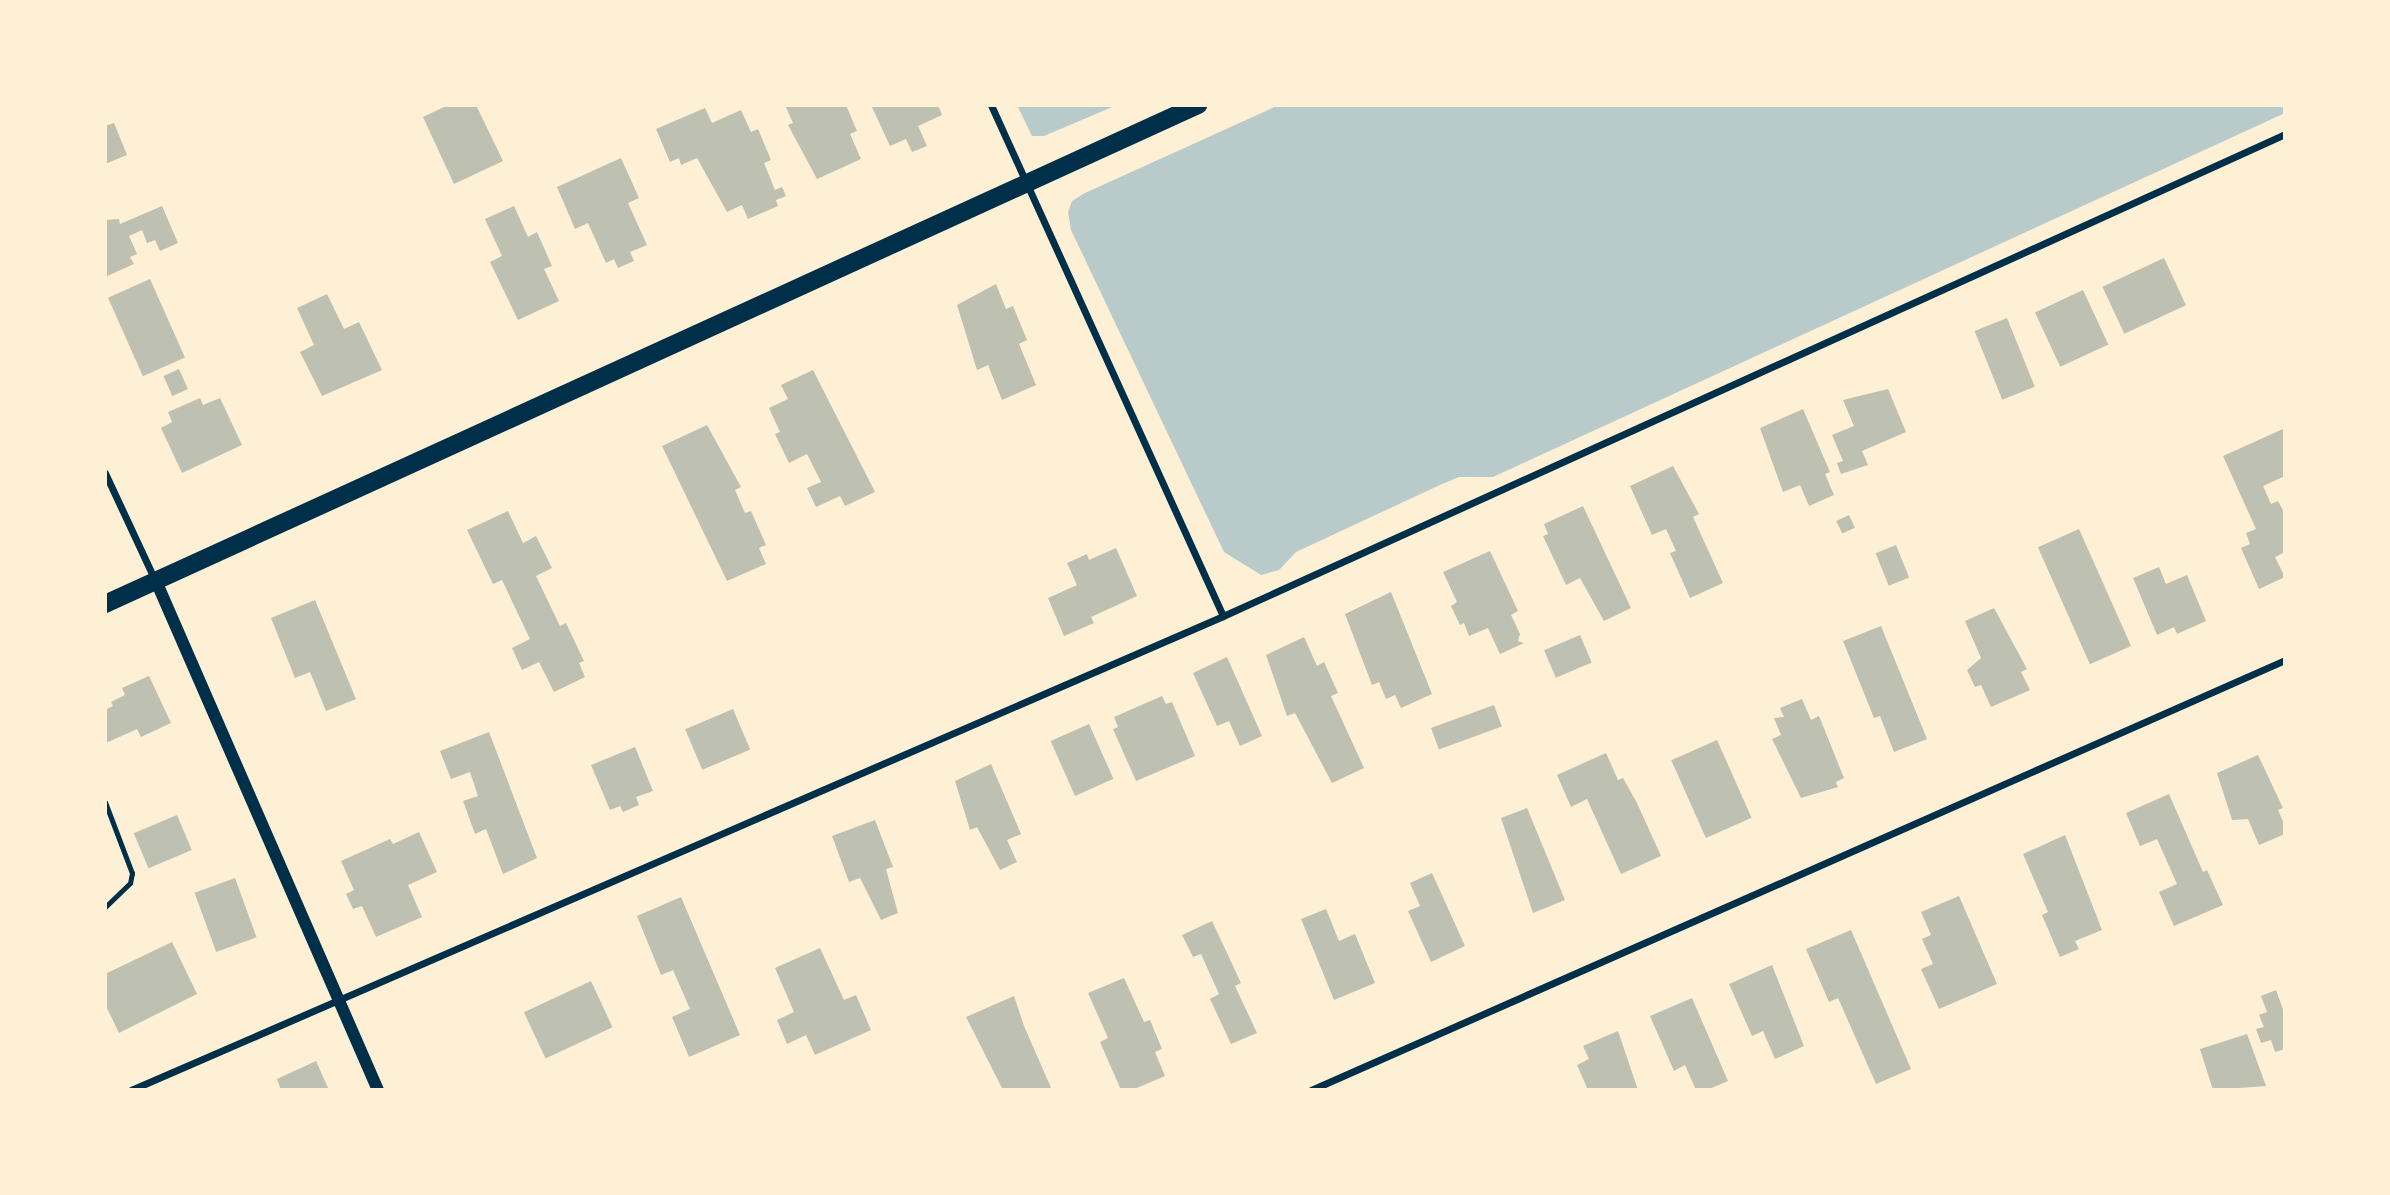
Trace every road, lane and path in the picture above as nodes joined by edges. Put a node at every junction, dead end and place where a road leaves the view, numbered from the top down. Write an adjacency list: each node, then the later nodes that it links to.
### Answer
1 (991, 105): 4 (street)
2 (1198, 105): 4 (main road)
3 (2285, 134): 8 (street)
4 (1028, 182): 6 (main road); 8 (street)
5 (105, 473): 6 (street)
6 (156, 581): 7 (main road); 12 (street)
7 (105, 604)
8 (1223, 616): 12 (street)
9 (2285, 660): 15 (street)
10 (105, 802): 11 (lane)
11 (105, 907)
12 (336, 999): 13 (street); 14 (street)
13 (131, 1090)
14 (378, 1090)
15 (1311, 1090)

